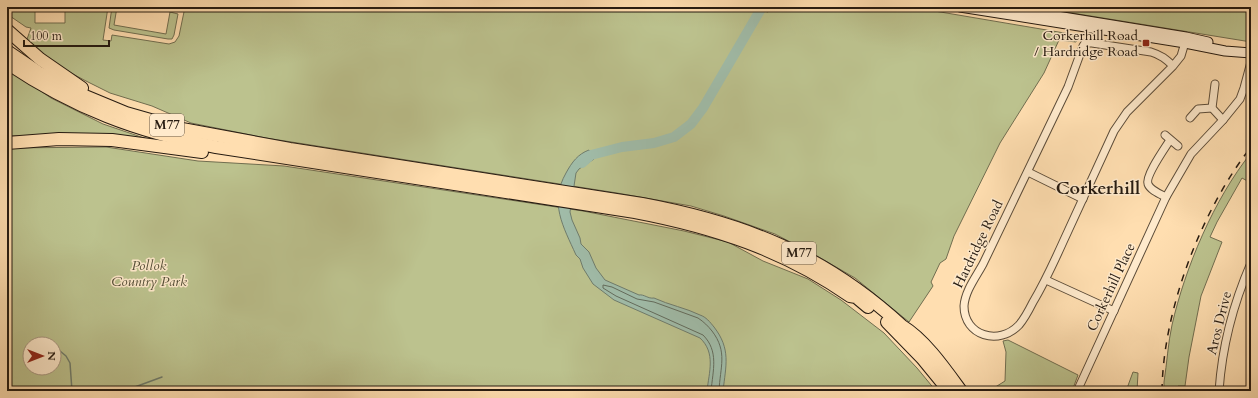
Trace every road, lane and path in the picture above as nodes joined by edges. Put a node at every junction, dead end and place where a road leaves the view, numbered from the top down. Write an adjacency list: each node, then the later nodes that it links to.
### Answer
1 (960, 7): 4 (street)
2 (1002, 7): 4 (street)
3 (7, 30): 15 (highway)
4 (1185, 40): 5 (street); 7 (street); 10 (street, Hardridge Road)
5 (1251, 48)
6 (7, 52): 15 (highway, M77)
7 (1251, 53)
8 (1251, 62): 14 (street, Corkerhill Place)
9 (7, 63): 18 (highway, M77)
10 (1173, 66): 19 (street, Hardridge Road); 22 (street, Hardridge Road)
11 (1216, 84): 12 (street)
12 (1212, 108): 13 (street); 14 (street)
13 (1190, 118)
14 (1224, 120): 21 (street, Corkerhill Place)
15 (167, 125): 20 (highway, M77)
16 (7, 143): 18 (highway)
17 (1178, 146): 21 (street)
18 (291, 159): 20 (highway, M77)
19 (1028, 172): 22 (street); 26 (street, Hardridge Road)
20 (542, 193): 23 (highway, M77)
21 (1166, 197): 27 (street, Corkerhill Place)
22 (1083, 199): 26 (street, Hardridge Road)
23 (593, 201): 29 (highway, M77); 30 (highway, M77)
24 (1251, 263): 25 (street, Aros Drive)
25 (1249, 274): 31 (street, Aros Drive)
26 (1046, 280): 27 (street)
27 (1114, 311): 28 (street, Corkerhill Place)
28 (1079, 388)
29 (949, 391)
30 (961, 391)
31 (1219, 391)

